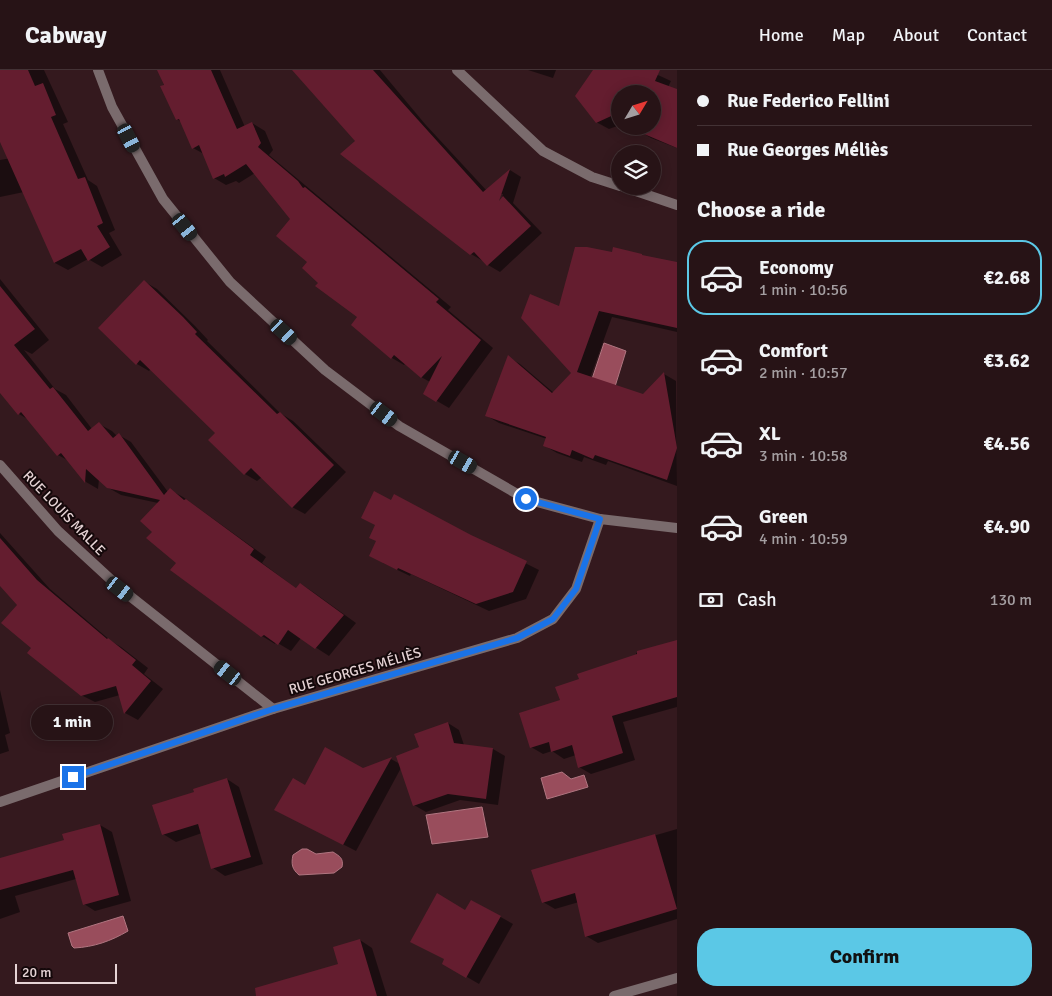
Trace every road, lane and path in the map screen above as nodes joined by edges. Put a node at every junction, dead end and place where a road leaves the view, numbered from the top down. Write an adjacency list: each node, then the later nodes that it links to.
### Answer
1 (98, 70): 7 (street)
2 (457, 70): 3 (street)
3 (611, 183)
4 (647, 195): 5 (street)
5 (677, 205)
6 (0, 465): 9 (street, RUE LOUIS MALLE)
7 (600, 519): 8 (street); 9 (street, RUE GEORGES MÉLIÈS)
8 (677, 528)
9 (273, 709): 10 (street, RUE GEORGES MÉLIÈS)
10 (0, 802)
11 (677, 978): 12 (street)
12 (614, 996)

